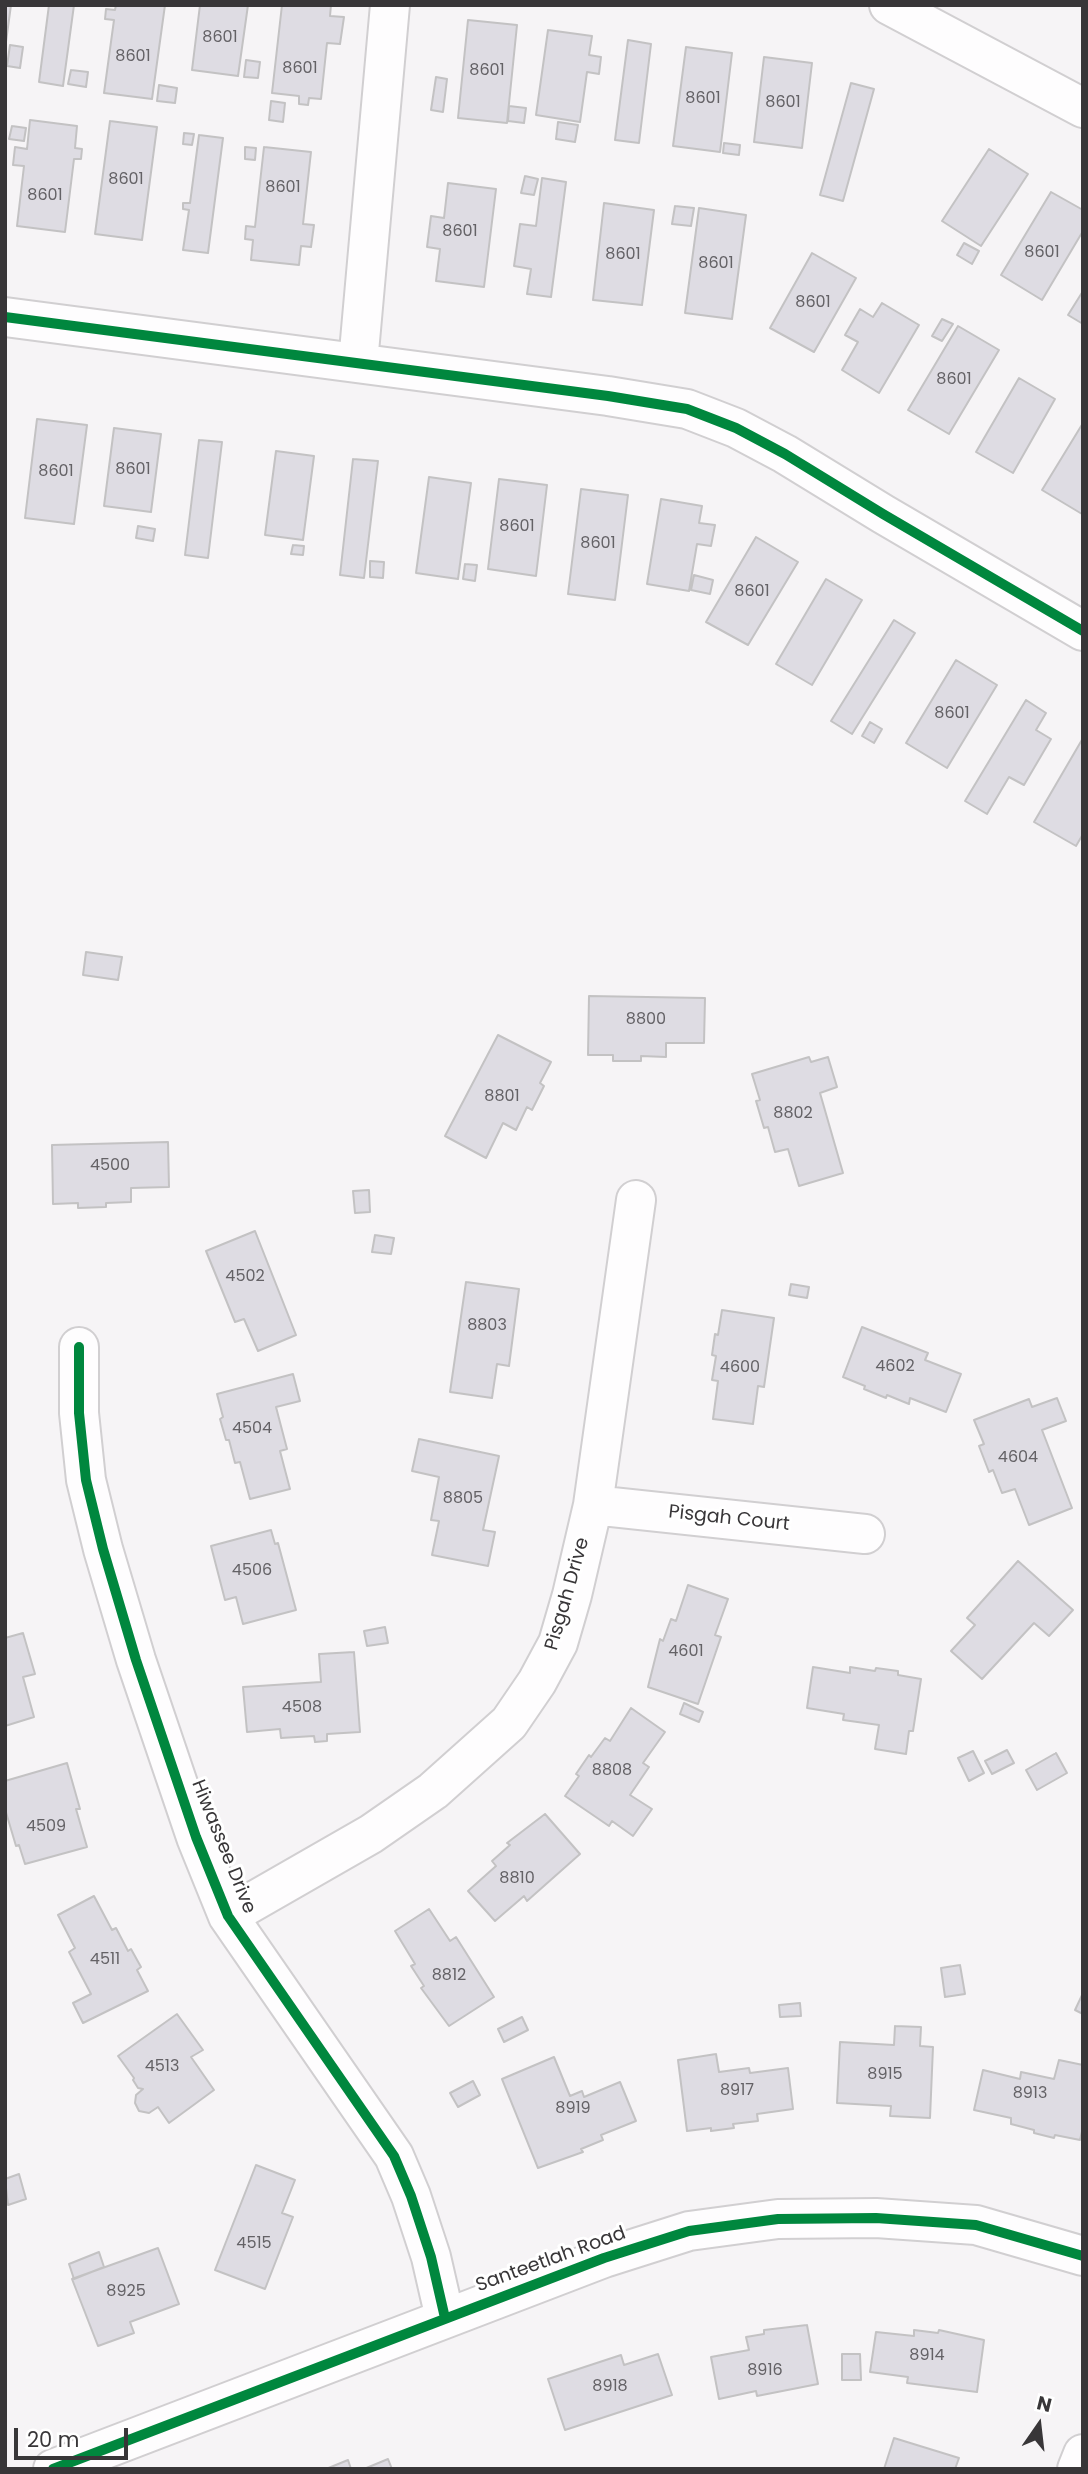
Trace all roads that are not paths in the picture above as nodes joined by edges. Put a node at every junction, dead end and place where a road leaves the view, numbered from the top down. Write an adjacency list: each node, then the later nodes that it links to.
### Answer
1 (390, 5): 5 (street)
2 (889, 5): 3 (street)
3 (1083, 108)
4 (5, 317): 5 (street)
5 (358, 363): 6 (street)
6 (1083, 631)
7 (635, 1200): 9 (street, Pisgah Drive)
8 (79, 1347): 11 (street, Hiwassee Drive)
9 (593, 1505): 10 (street, Pisgah Court); 11 (street, Pisgah Drive)
10 (865, 1534)
11 (228, 1916): 13 (street, Hiwassee Drive)
12 (1083, 2256): 13 (street, Santeetlah Road)
13 (445, 2318): 15 (street, Santeetlah Road)
14 (1083, 2454): 16 (street)
15 (53, 2469)
16 (1077, 2469)

